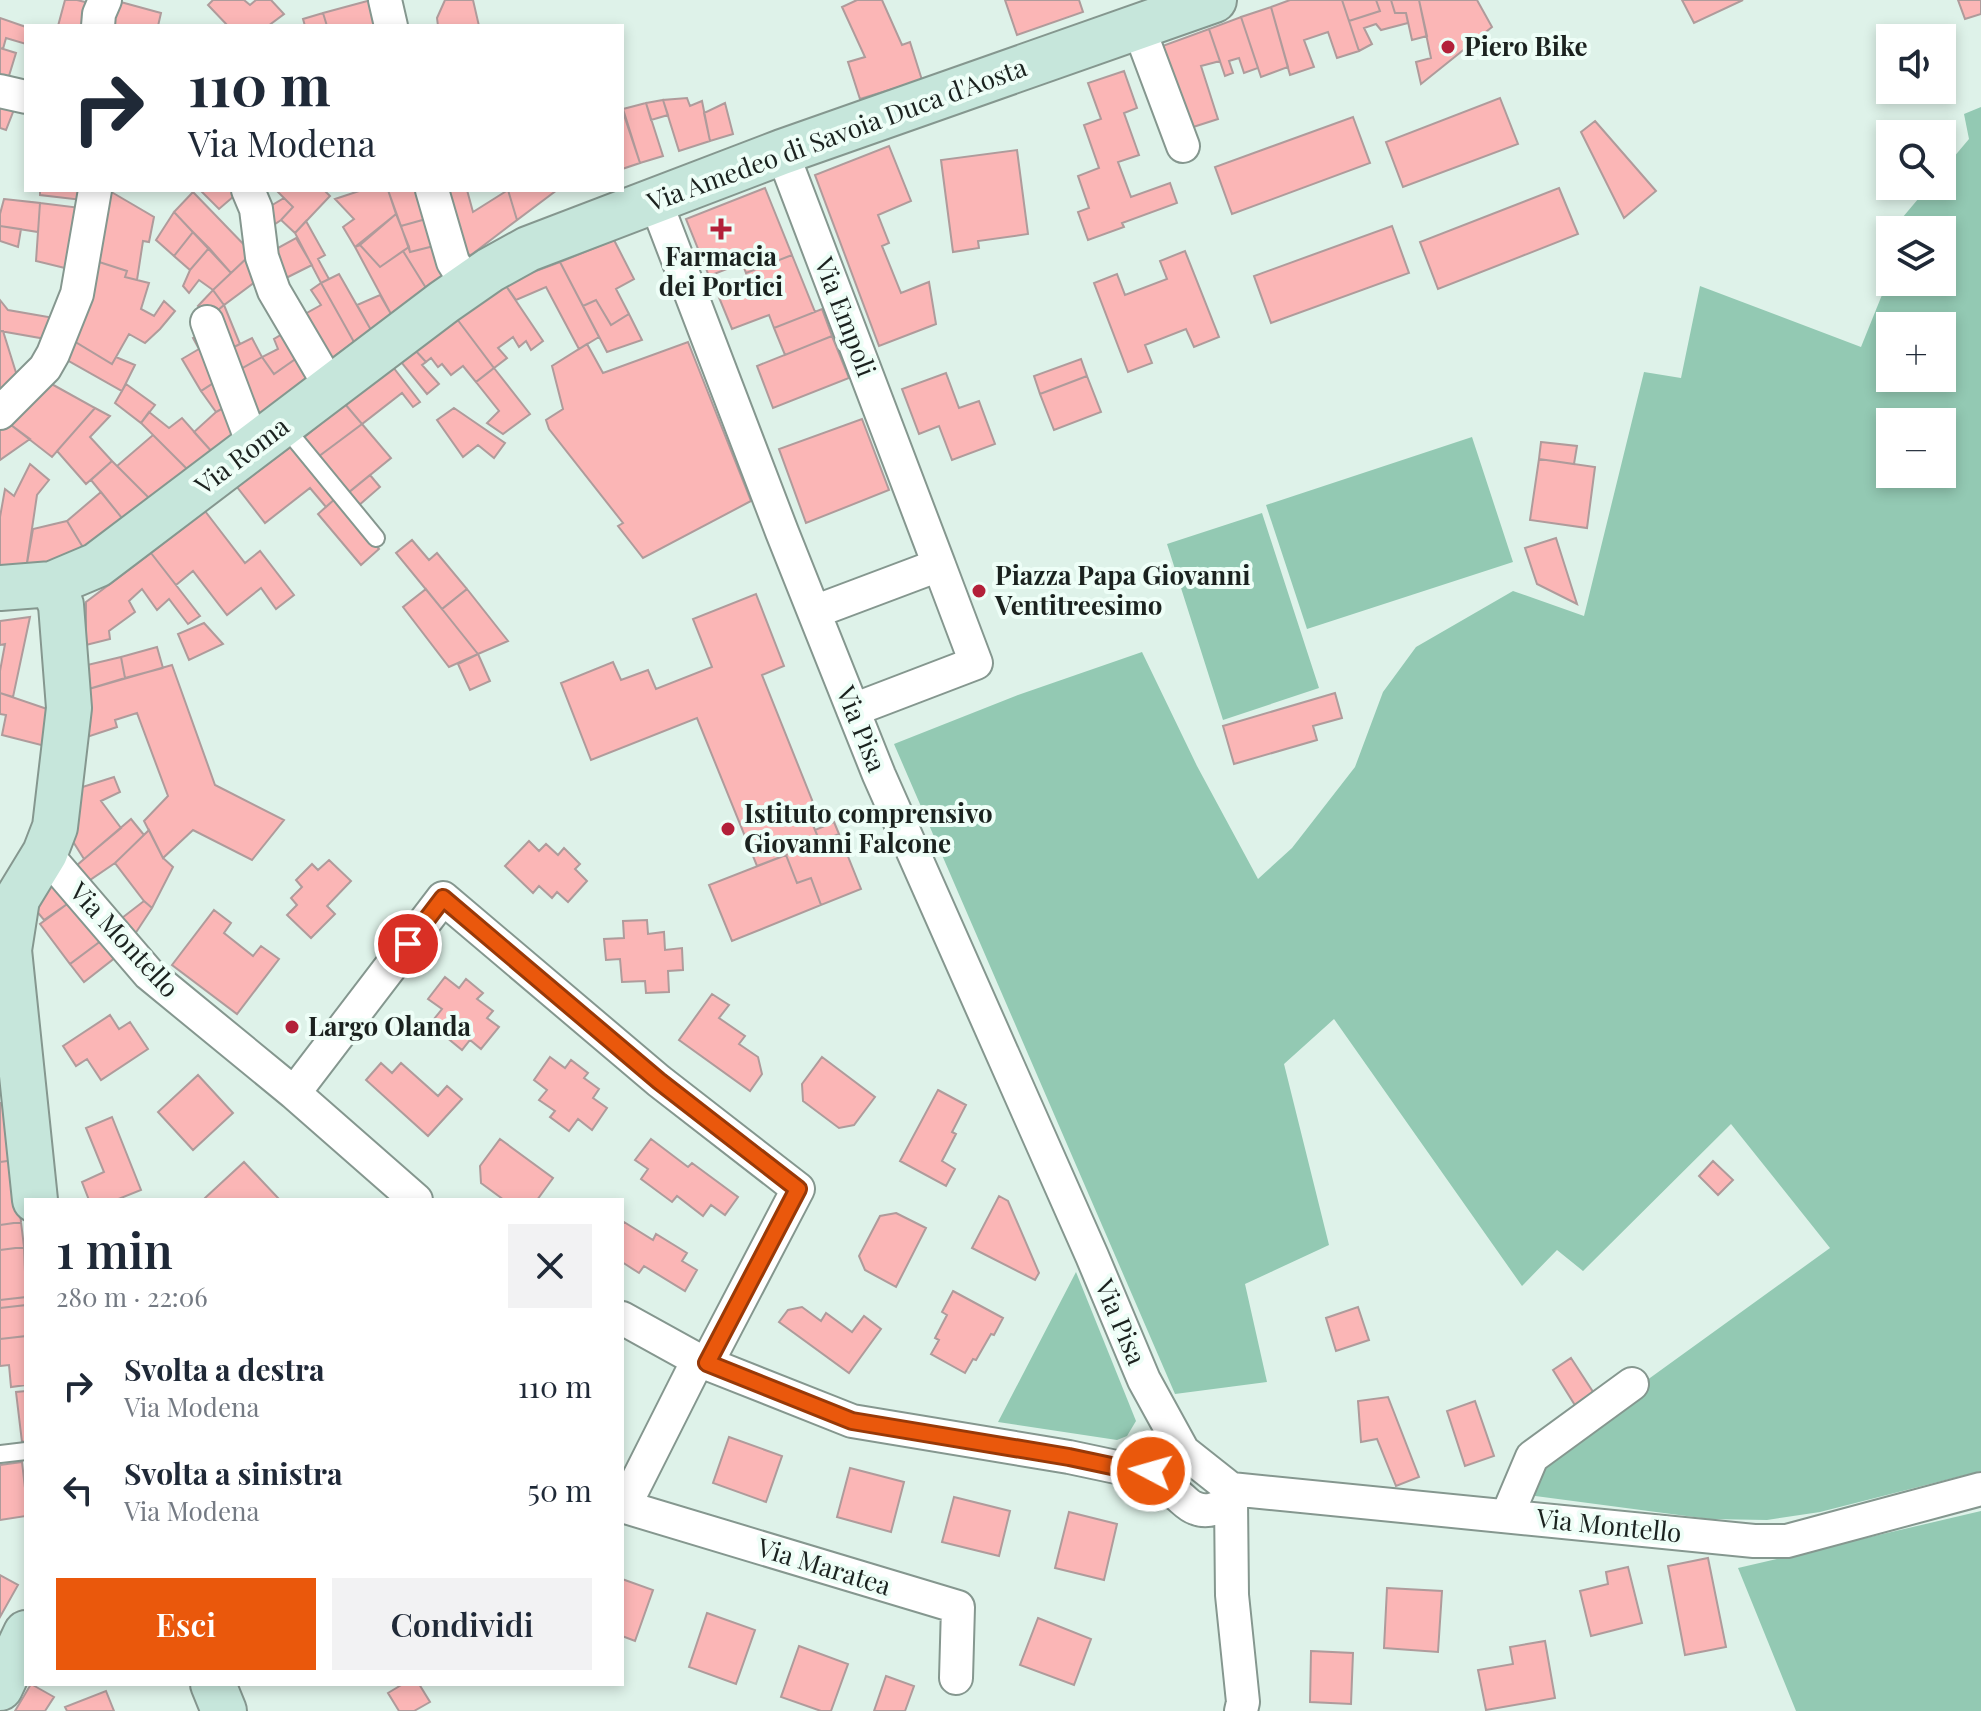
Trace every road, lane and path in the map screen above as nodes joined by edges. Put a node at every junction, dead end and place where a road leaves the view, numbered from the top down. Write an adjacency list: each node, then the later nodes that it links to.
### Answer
1 (105, 0): 4 (street)
2 (385, 0): 5 (street)
3 (1214, 0): 6 (street, Via Amedeo di Savoia Duca d'Aosta)
4 (98, 24)
5 (391, 24)
6 (1138, 26): 9 (street); 10 (street, Via Amedeo di Savoia Duca d'Aosta)
7 (0, 91): 8 (street)
8 (24, 97)
9 (1183, 146)
10 (782, 152): 14 (street, Via Amedeo di Savoia Duca d'Aosta); 21 (street, Via Empoli)
11 (95, 192): 18 (street)
12 (249, 192): 17 (street)
13 (433, 192): 15 (street)
14 (655, 200): 15 (street, Via Amedeo di Savoia Duca d'Aosta); 24 (street, Via Pisa)
15 (468, 286): 17 (street, Via Roma)
16 (207, 322): 19 (street)
17 (331, 388): 19 (street, Via Roma)
18 (0, 413)
19 (269, 436): 20 (lane); 22 (street, Via Roma)
20 (376, 538)
21 (939, 565): 24 (street); 25 (street, Via Empoli)
22 (52, 584): 23 (street, Via Roma); 26 (street)
23 (0, 588)
24 (814, 612): 25 (street, Via Pisa)
25 (853, 710): 37 (street, Via Pisa)
26 (45, 853): 27 (street); 28 (street); 29 (street, Via Montello)
27 (0, 862)
28 (5, 941): 30 (street)
29 (294, 1093): 31 (street, Via Montello); 33 (street)
30 (35, 1198)
31 (414, 1198)
32 (624, 1319): 33 (street)
33 (702, 1362): 37 (street); 40 (street)
34 (1632, 1384): 43 (street)
35 (24, 1451): 36 (lane)
36 (0, 1454)
37 (1163, 1460): 39 (street); 42 (street)
38 (1981, 1489): 43 (street, Via Montello)
39 (1231, 1495): 42 (street, Via Montello); 43 (street, Via Montello); 44 (street)
40 (624, 1505)
41 (624, 1507): 45 (street, Via Maratea)
42 (1195, 1508): 44 (street)
43 (1507, 1516)
44 (1232, 1595): 47 (street)
45 (956, 1678)
46 (214, 1686): 48 (street)
47 (1244, 1708)
48 (224, 1711)

